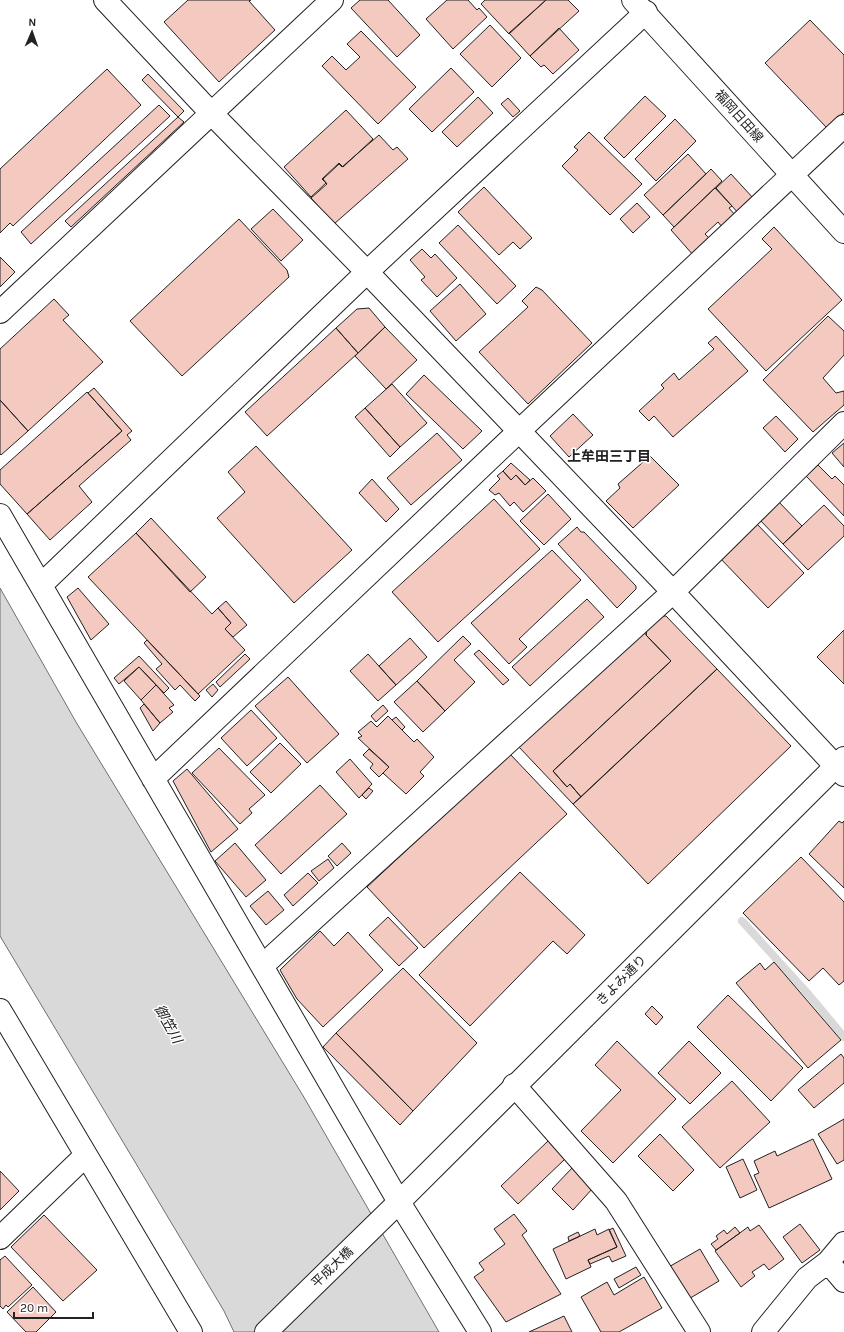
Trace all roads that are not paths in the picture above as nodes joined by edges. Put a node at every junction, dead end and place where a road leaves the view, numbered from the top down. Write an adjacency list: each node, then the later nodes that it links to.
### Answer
1 (105, 0): 4 (street)
2 (332, 0): 4 (street)
3 (639, 6): 6 (street, 福岡日田線); 8 (street)
4 (212, 114): 8 (street); 9 (street)
5 (844, 126): 6 (street)
6 (792, 174): 7 (street, 福岡日田線); 11 (street)
7 (844, 232)
8 (367, 272): 11 (street); 13 (street)
9 (0, 312)
10 (844, 422): 14 (street)
11 (519, 431): 14 (street); 16 (street)
12 (0, 515): 13 (street)
13 (41, 586): 16 (street)
14 (673, 592): 15 (street); 17 (street)
15 (841, 767): 19 (street, きよみ通り)
16 (153, 779): 17 (street)
17 (262, 966): 21 (street)
18 (0, 1010): 20 (street)
19 (514, 1086): 21 (street, きよみ通り); 29 (street)
20 (86, 1155): 22 (street); 26 (street)
21 (399, 1202): 27 (street, 平成大橋); 28 (street)
22 (0, 1238)
23 (844, 1243): 24 (street)
24 (828, 1262): 25 (street); 30 (street)
25 (844, 1281)
26 (191, 1332)
27 (266, 1332)
28 (480, 1332)
29 (699, 1332)
30 (763, 1332)

